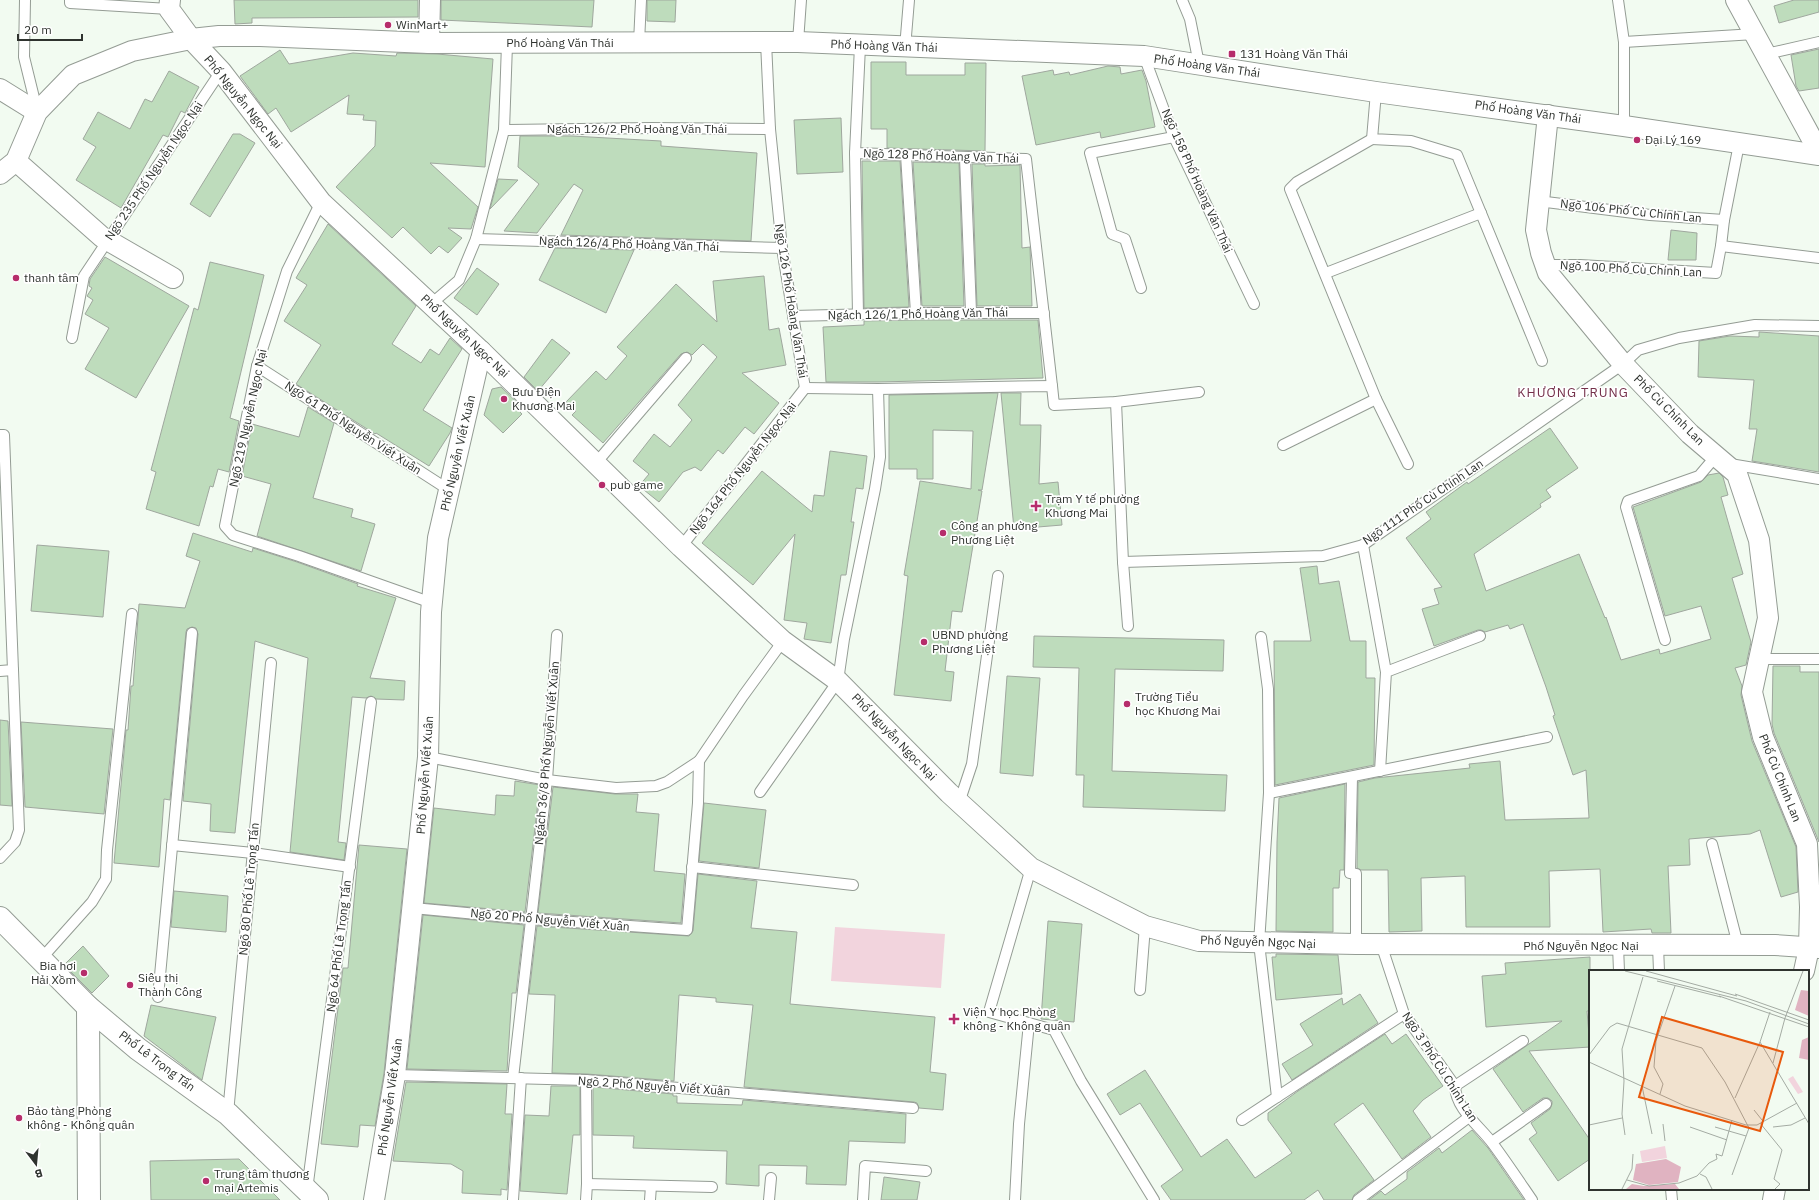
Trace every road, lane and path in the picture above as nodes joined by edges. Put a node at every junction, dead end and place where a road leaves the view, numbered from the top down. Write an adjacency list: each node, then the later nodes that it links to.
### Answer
1 (25, 0): 28 (lane)
2 (70, 0): 10 (lane)
3 (430, 0): 17 (street)
4 (641, 0): 18 (lane)
5 (801, 0): 14 (lane)
6 (909, 0): 21 (lane)
7 (1182, 0): 24 (lane)
8 (1618, 0): 15 (lane)
9 (1736, 0): 11 (street)
10 (170, 4): 12 (street, Phố Nguyễn Ngọc Nại)
11 (1755, 34): 15 (lane); 22 (street)
12 (191, 39): 17 (street, Phố Hoàng Văn Thái); 25 (street, Phố Nguyễn Ngọc Nại); 28 (street, Phố Hoàng Văn Thái)
13 (766, 42): 14 (street, Phố Hoàng Văn Thái); 18 (street, Phố Hoàng Văn Thái); 31 (lane, Ngõ 126 Phố Hoàng Văn Thái)
14 (798, 42): 20 (street, Phố Hoàng Văn Thái)
15 (1624, 42): 30 (lane)
16 (1819, 42): 22 (lane)
17 (429, 43): 19 (street, Phố Hoàng Văn Thái)
18 (639, 43): 19 (street, Phố Hoàng Văn Thái)
19 (507, 44): 32 (lane)
20 (860, 46): 21 (street, Phố Hoàng Văn Thái); 36 (lane, Ngõ 128 Phố Hoàng Văn Thái)
21 (905, 48): 23 (street, Phố Hoàng Văn Thái)
22 (1766, 54): 37 (street)
23 (1144, 56): 24 (street, Phố Hoàng Văn Thái); 33 (lane, Ngõ 158 Phố Hoàng Văn Thái)
24 (1199, 64): 27 (street, Phố Hoàng Văn Thái)
25 (221, 71): 43 (street, Phố Nguyễn Ngọc Nại); 47 (lane, Ngõ 235 Phố Nguyễn Ngọc Nại)
26 (0, 89): 28 (street)
27 (1376, 92): 29 (street, Phố Hoàng Văn Thái); 34 (lane)
28 (37, 112): 40 (street, Phố Hoàng Văn Thái)
29 (1548, 115): 30 (street, Phố Hoàng Văn Thái); 42 (street, Phố Cù Chính Lan)
30 (1624, 126): 35 (street, Phố Hoàng Văn Thái)
31 (770, 129): 32 (lane, Ngách 126/2 Phố Hoàng Văn Thái); 49 (lane, Ngõ 126 Phố Hoàng Văn Thái)
32 (504, 130): 46 (lane)
33 (1174, 137): 54 (lane); 56 (lane, Ngõ 158 Phố Hoàng Văn Thái)
34 (1372, 139): 44 (lane); 52 (lane)
35 (1739, 144): 37 (street, Phố Hoàng Văn Thái); 45 (lane)
36 (855, 153): 38 (lane, Ngõ 128 Phố Hoàng Văn Thái); 60 (lane)
37 (1819, 154)
38 (906, 155): 39 (lane, Ngõ 128 Phố Hoàng Văn Thái); 58 (lane)
39 (965, 158): 57 (lane); 59 (lane, Ngõ 128 Phố Hoàng Văn Thái)
40 (16, 160): 41 (street, Phố Hoàng Văn Thái); 47 (street)
41 (0, 174)
42 (1538, 201): 45 (lane, Ngõ 106 Phố Cù Chính Lan); 51 (street, Phố Cù Chính Lan)
43 (321, 202): 55 (street, Phố Nguyễn Ngọc Nại); 68 (lane, Ngõ 219 Nguyễn Ngọc Nại)
44 (1481, 212): 52 (lane); 66 (lane)
45 (1724, 220): 48 (lane)
46 (476, 239): 49 (lane, Ngách 126/4 Phố Hoàng Văn Thái); 55 (lane)
47 (107, 241): 53 (street); 63 (lane, Ngõ 235 Phố Nguyễn Ngọc Nại)
48 (1721, 246): 50 (lane); 51 (lane, Ngõ 100 Phố Cù Chính Lan)
49 (782, 248): 61 (lane, Ngõ 126 Phố Hoàng Văn Thái)
50 (1819, 258)
51 (1545, 265): 67 (street, Phố Cù Chính Lan)
52 (1326, 273): 73 (lane)
53 (173, 278)
54 (1141, 288)
55 (431, 304): 64 (street, Phố Nguyễn Ngọc Nại)
56 (1254, 304)
57 (971, 312): 58 (lane, Ngách 126/1 Phố Hoàng Văn Thái); 59 (lane, Ngách 126/1 Phố Hoàng Văn Thái)
58 (916, 313): 60 (lane, Ngách 126/1 Phố Hoàng Văn Thái)
59 (1044, 313): 69 (lane, Ngõ 128 Phố Hoàng Văn Thái)
60 (858, 314): 61 (lane, Ngách 126/1 Phố Hoàng Văn Thái)
61 (793, 316): 70 (lane, Ngõ 126 Phố Hoàng Văn Thái)
62 (1819, 326): 67 (lane, Ngõ 111 Phố Cù Chính Lan)
63 (72, 338)
64 (482, 351): 78 (street, Phố Nguyễn Ngọc Nại); 81 (street, Phố Nguyễn Viết Xuân)
65 (686, 358): 78 (lane)
66 (1542, 361)
67 (1623, 364): 77 (street, Phố Cù Chính Lan); 82 (lane, Ngõ 111 Phố Cù Chính Lan)
68 (257, 366): 81 (lane, Ngõ 61 Phố Nguyễn Viết Xuân); 86 (lane, Ngõ 219 Nguyễn Ngọc Nại)
69 (1052, 386): 71 (lane, Ngõ 126 Phố Hoàng Văn Thái); 74 (lane)
70 (805, 388): 71 (lane, Ngõ 126 Phố Hoàng Văn Thái); 83 (lane, Ngõ 164 Phố Nguyễn Ngọc Nại)
71 (878, 389): 101 (lane)
72 (1199, 392): 74 (lane)
73 (1376, 399): 76 (lane); 79 (lane)
74 (1116, 402): 84 (lane)
75 (2, 435): 98 (lane)
76 (1283, 445)
77 (1720, 459): 80 (lane); 93 (lane); 95 (street, Phố Cù Chính Lan)
78 (596, 463): 83 (street, Phố Nguyễn Ngọc Nại)
79 (1408, 464)
80 (1819, 479)
81 (449, 490): 86 (street, Phố Nguyễn Viết Xuân)
82 (1363, 545): 84 (lane, Ngõ 111 Phố Cù Chính Lan); 100 (lane)
83 (681, 547): 94 (street, Phố Nguyễn Ngọc Nại)
84 (1123, 562): 88 (lane)
85 (998, 576): 111 (lane)
86 (432, 603): 104 (street, Phố Nguyễn Viết Xuân)
87 (132, 614): 131 (lane)
88 (1128, 626)
89 (192, 633): 113 (lane)
90 (557, 635): 108 (lane, Ngách 36/8 Phố Nguyễn Viết Xuân)
91 (1480, 636): 100 (lane)
92 (1261, 637): 110 (lane)
93 (1665, 640)
94 (783, 641): 101 (street, Phố Nguyễn Ngọc Nại); 105 (lane)
95 (1759, 659): 96 (lane); 130 (street, Phố Cù Chính Lan)
96 (1819, 659)
97 (271, 663): 114 (lane, Ngõ 80 Phố Lê Trọng Tấn)
98 (13, 670): 99 (lane); 115 (lane)
99 (0, 671)
100 (1386, 672): 106 (lane)
101 (838, 681): 109 (lane); 111 (street, Phố Nguyễn Ngọc Nại)
102 (371, 702): 116 (lane, Ngõ 64 Phố Lê Trọng Tấn)
103 (1547, 737): 106 (lane)
104 (428, 757): 108 (lane); 120 (street, Phố Nguyễn Viết Xuân)
105 (699, 761): 108 (lane); 117 (lane)
106 (1380, 771): 107 (lane)
107 (1352, 777): 110 (lane); 125 (lane)
108 (547, 780): 122 (lane, Ngách 36/8 Phố Nguyễn Viết Xuân)
109 (760, 792)
110 (1269, 793): 124 (lane)
111 (959, 803): 118 (street, Phố Nguyễn Ngọc Nại)
112 (1712, 844): 127 (lane)
113 (172, 845): 114 (lane); 136 (lane)
114 (253, 853): 116 (lane); 148 (lane, Ngõ 80 Phố Lê Trọng Tấn)
115 (0, 858)
116 (350, 867): 159 (lane, Ngõ 64 Phố Lê Trọng Tấn)
117 (692, 867): 119 (lane); 122 (lane, Ngõ 20 Phố Nguyễn Viết Xuân)
118 (1031, 868): 123 (street, Phố Nguyễn Ngọc Nại); 139 (lane)
119 (853, 886)
120 (413, 908): 122 (lane, Ngõ 20 Phố Nguyễn Viết Xuân); 141 (street, Phố Nguyễn Viết Xuân)
121 (0, 918): 131 (main road, Phố Lê Trọng Tấn)
122 (530, 919): 142 (lane, Ngách 36/8 Phố Nguyễn Viết Xuân)
123 (1145, 926): 124 (street, Phố Nguyễn Ngọc Nại); 135 (lane)
124 (1259, 943): 125 (street, Phố Nguyễn Ngọc Nại); 145 (lane)
125 (1356, 944): 126 (street, Phố Nguyễn Ngọc Nại)
126 (1381, 944): 128 (street, Phố Nguyễn Ngọc Nại); 138 (lane, Ngõ 3 Phố Cù Chính Lan)
127 (1738, 945): 129 (street, Phố Nguyễn Ngọc Nại); 130 (street, Phố Nguyễn Ngọc Nại)
128 (1618, 946): 129 (street, Phố Nguyễn Ngọc Nại); 132 (lane)
129 (1658, 946): 133 (lane)
130 (1814, 948): 134 (street, Phố Cù Chính Lan)
131 (41, 959): 137 (main road, Phố Lê Trọng Tấn)
132 (1619, 970)
133 (1659, 970)
134 (1804, 970)
135 (1140, 990)
136 (158, 997)
137 (88, 1007): 148 (main road, Phố Lê Trọng Tấn); 160 (main road)
138 (1404, 1014): 144 (lane, Ngõ 3 Phố Cù Chính Lan); 145 (lane)
139 (1029, 1023): 167 (lane); 168 (lane)
140 (1523, 1041): 144 (lane)
141 (395, 1075): 142 (lane, Ngõ 2 Phố Nguyễn Viết Xuân); 161 (street, Phố Nguyễn Viết Xuân)
142 (517, 1078): 143 (lane, Ngõ 2 Phố Nguyễn Viết Xuân); 162 (lane, Ngách 36/8 Phố Nguyễn Viết Xuân)
143 (586, 1080): 147 (lane, Ngõ 2 Phố Nguyễn Viết Xuân); 154 (lane)
144 (1455, 1086): 149 (lane, Ngõ 3 Phố Cù Chính Lan)
145 (1276, 1097): 150 (lane)
146 (1546, 1104): 151 (lane)
147 (913, 1108)
148 (228, 1114): 159 (main road, Phố Lê Trọng Tấn)
149 (1469, 1117): 151 (lane, Ngõ 3 Phố Cù Chính Lan); 169 (lane)
150 (1242, 1120)
151 (1492, 1142): 170 (lane, Ngõ 3 Phố Cù Chính Lan)
152 (926, 1171): 166 (lane)
153 (771, 1178): 165 (lane)
154 (587, 1184): 155 (lane); 163 (lane)
155 (651, 1186): 156 (lane); 164 (lane)
156 (712, 1187)
157 (1671, 1190): 171 (lane)
158 (1775, 1190): 172 (street)
159 (312, 1195)
160 (89, 1200)
161 (374, 1200)
162 (513, 1200)
163 (586, 1200)
164 (650, 1200)
165 (769, 1200)
166 (863, 1200)
167 (1015, 1200)
168 (1154, 1200)
169 (1358, 1200)
170 (1532, 1200)
171 (1672, 1200)
172 (1773, 1200)

